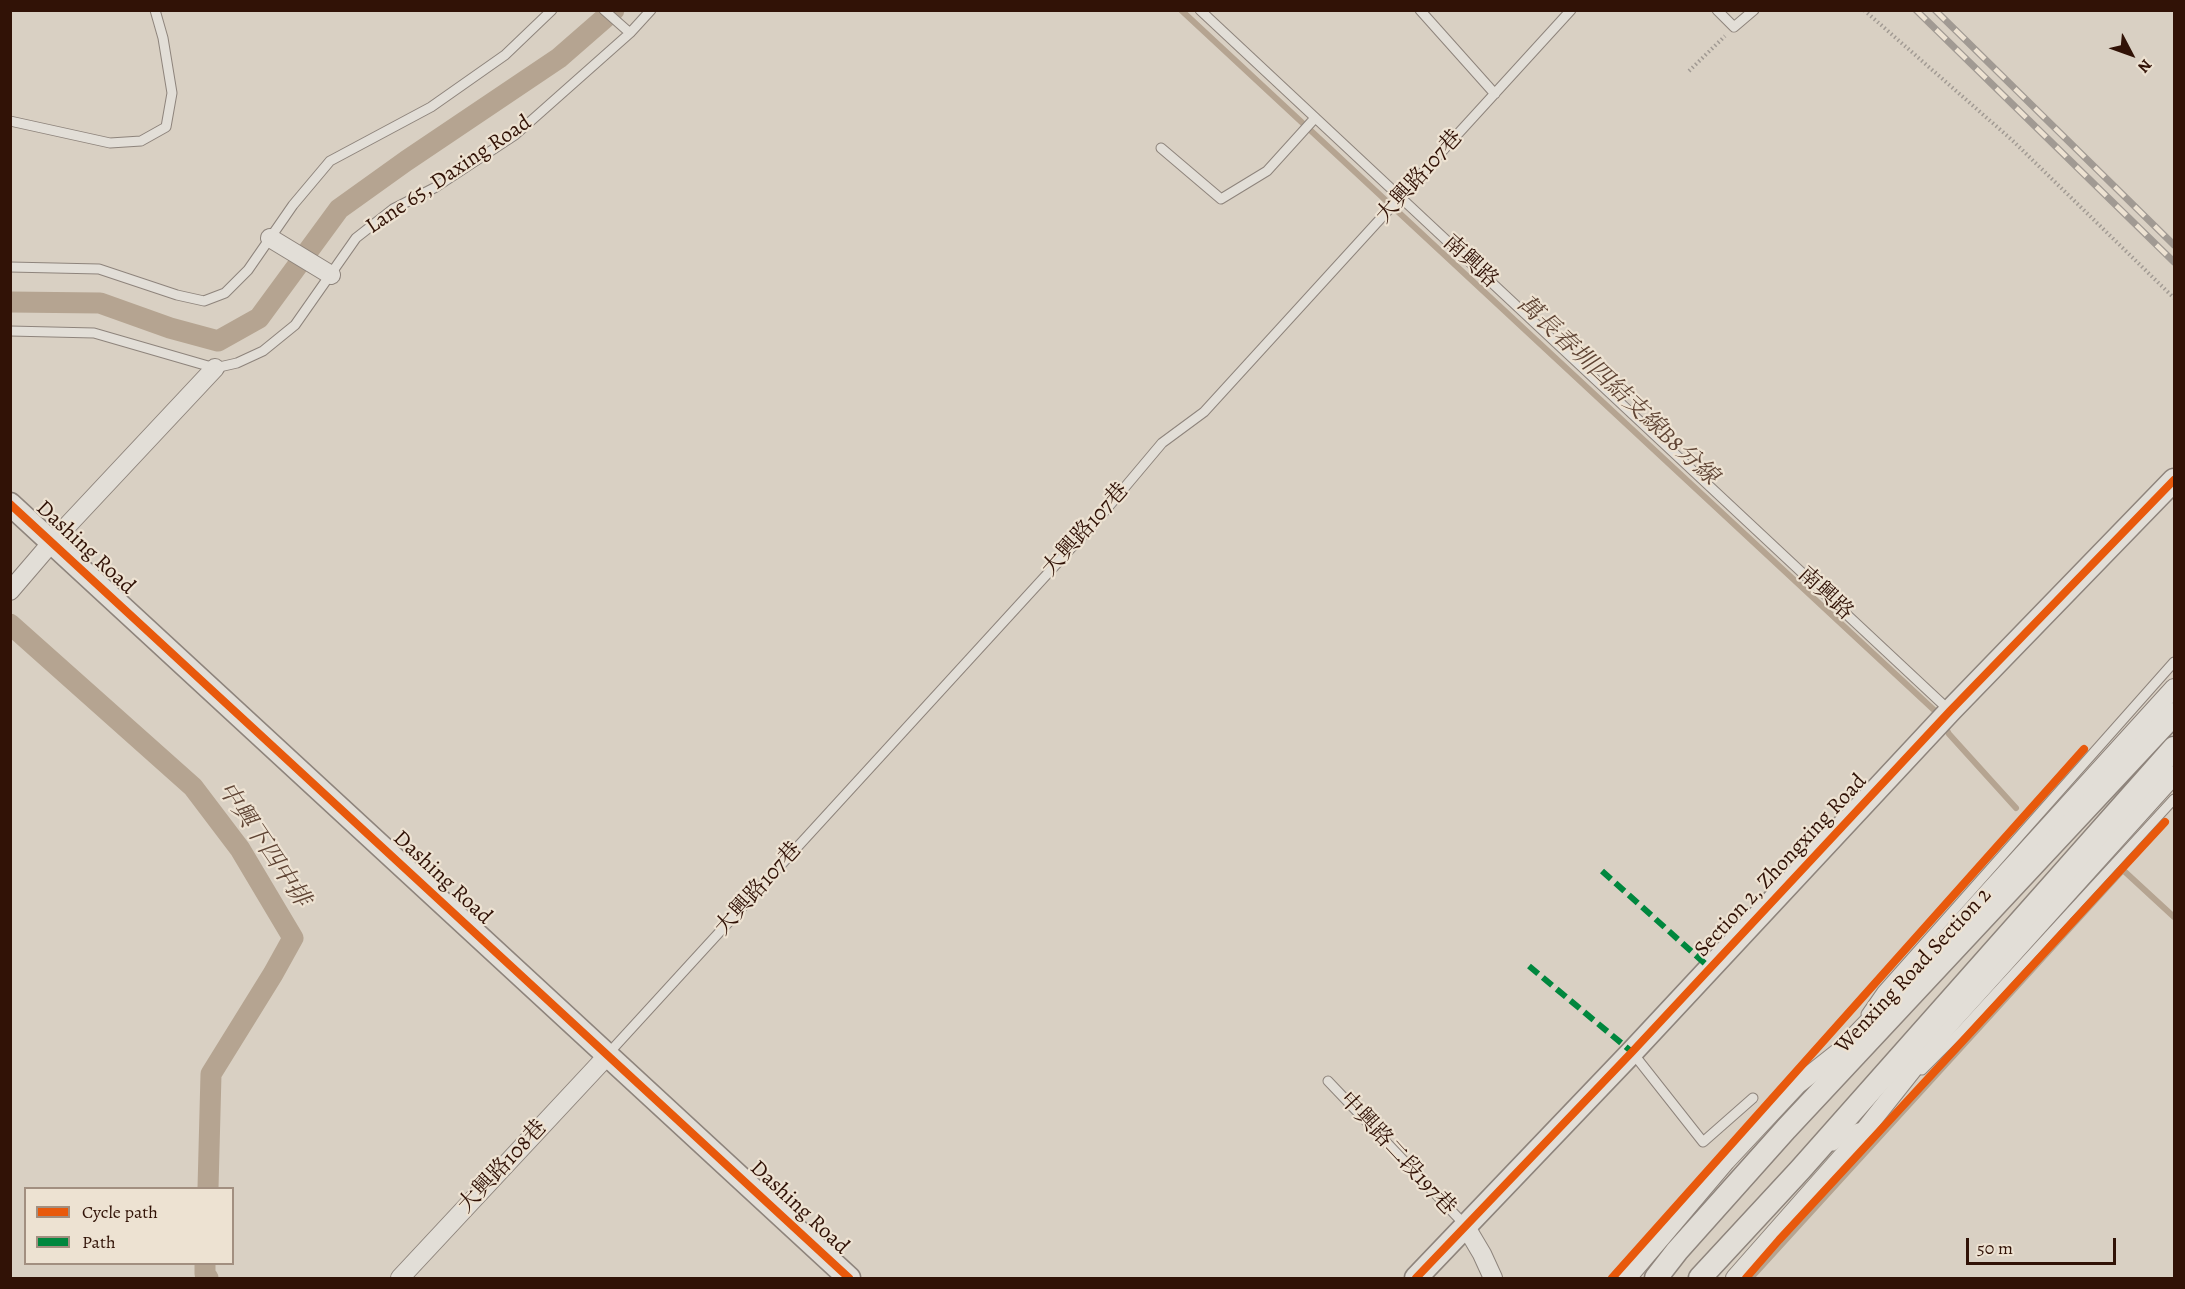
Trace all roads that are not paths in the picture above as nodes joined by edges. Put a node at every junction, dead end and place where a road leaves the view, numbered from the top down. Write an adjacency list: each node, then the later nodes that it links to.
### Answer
1 (155, 10): 13 (lane)
2 (552, 10): 16 (lane)
3 (604, 10): 10 (lane)
4 (651, 10): 10 (lane, Lane 65, Daxing Road)
5 (1200, 10): 12 (lane, 南興路)
6 (1420, 10): 11 (lane)
7 (1571, 10): 11 (lane, 大興路107巷)
8 (1717, 10): 9 (lane)
9 (1754, 10)
10 (630, 33): 18 (lane, Lane 65, Daxing Road)
11 (1496, 94): 15 (lane, 大興路107巷)
12 (1316, 118): 14 (lane); 15 (lane, 南興路)
13 (10, 121)
14 (1161, 148)
15 (1401, 198): 27 (lane, 南興路); 35 (lane, 大興路107巷)
16 (270, 237): 17 (lane); 18 (street)
17 (10, 267)
18 (331, 275): 20 (lane, Lane 65, Daxing Road)
19 (10, 331): 20 (lane)
20 (215, 368): 23 (street)
21 (2175, 480): 27 (street, Section 2, Zhongxing Road)
22 (10, 504): 23 (street, Dashing Road)
23 (52, 542): 24 (street); 35 (street, Dashing Road)
24 (10, 591)
25 (2175, 662): 33 (lane)
26 (2175, 688): 33 (street, Wenxing Road Section 2)
27 (1950, 711): 34 (street, Section 2, Zhongxing Road)
28 (2175, 714): 39 (street, Wenxing Road Section 2)
29 (2175, 748): 32 (street, Wenxing Road Section 2)
30 (2175, 775): 38 (street)
31 (2175, 799): 38 (lane)
32 (1917, 1038): 38 (lane); 40 (street, Wenxing Road Section 2)
33 (1840, 1051): 39 (lane); 46 (street, Wenxing Road Section 2)
34 (1632, 1052): 37 (lane); 41 (street, Section 2, Zhongxing Road)
35 (607, 1056): 42 (street, 大興路108巷); 43 (street, Dashing Road)
36 (1328, 1081): 41 (lane, 中興路二段197巷)
37 (1753, 1098)
38 (1877, 1114): 40 (lane); 49 (street)
39 (1786, 1130): 47 (street, Wenxing Road Section 2)
40 (1800, 1170): 48 (street, Wenxing Road Section 2)
41 (1466, 1227): 44 (street, Section 2, Zhongxing Road); 45 (street)
42 (400, 1278)
43 (849, 1278)
44 (1416, 1278)
45 (1493, 1278)
46 (1627, 1278)
47 (1656, 1278)
48 (1700, 1278)
49 (1735, 1278)

